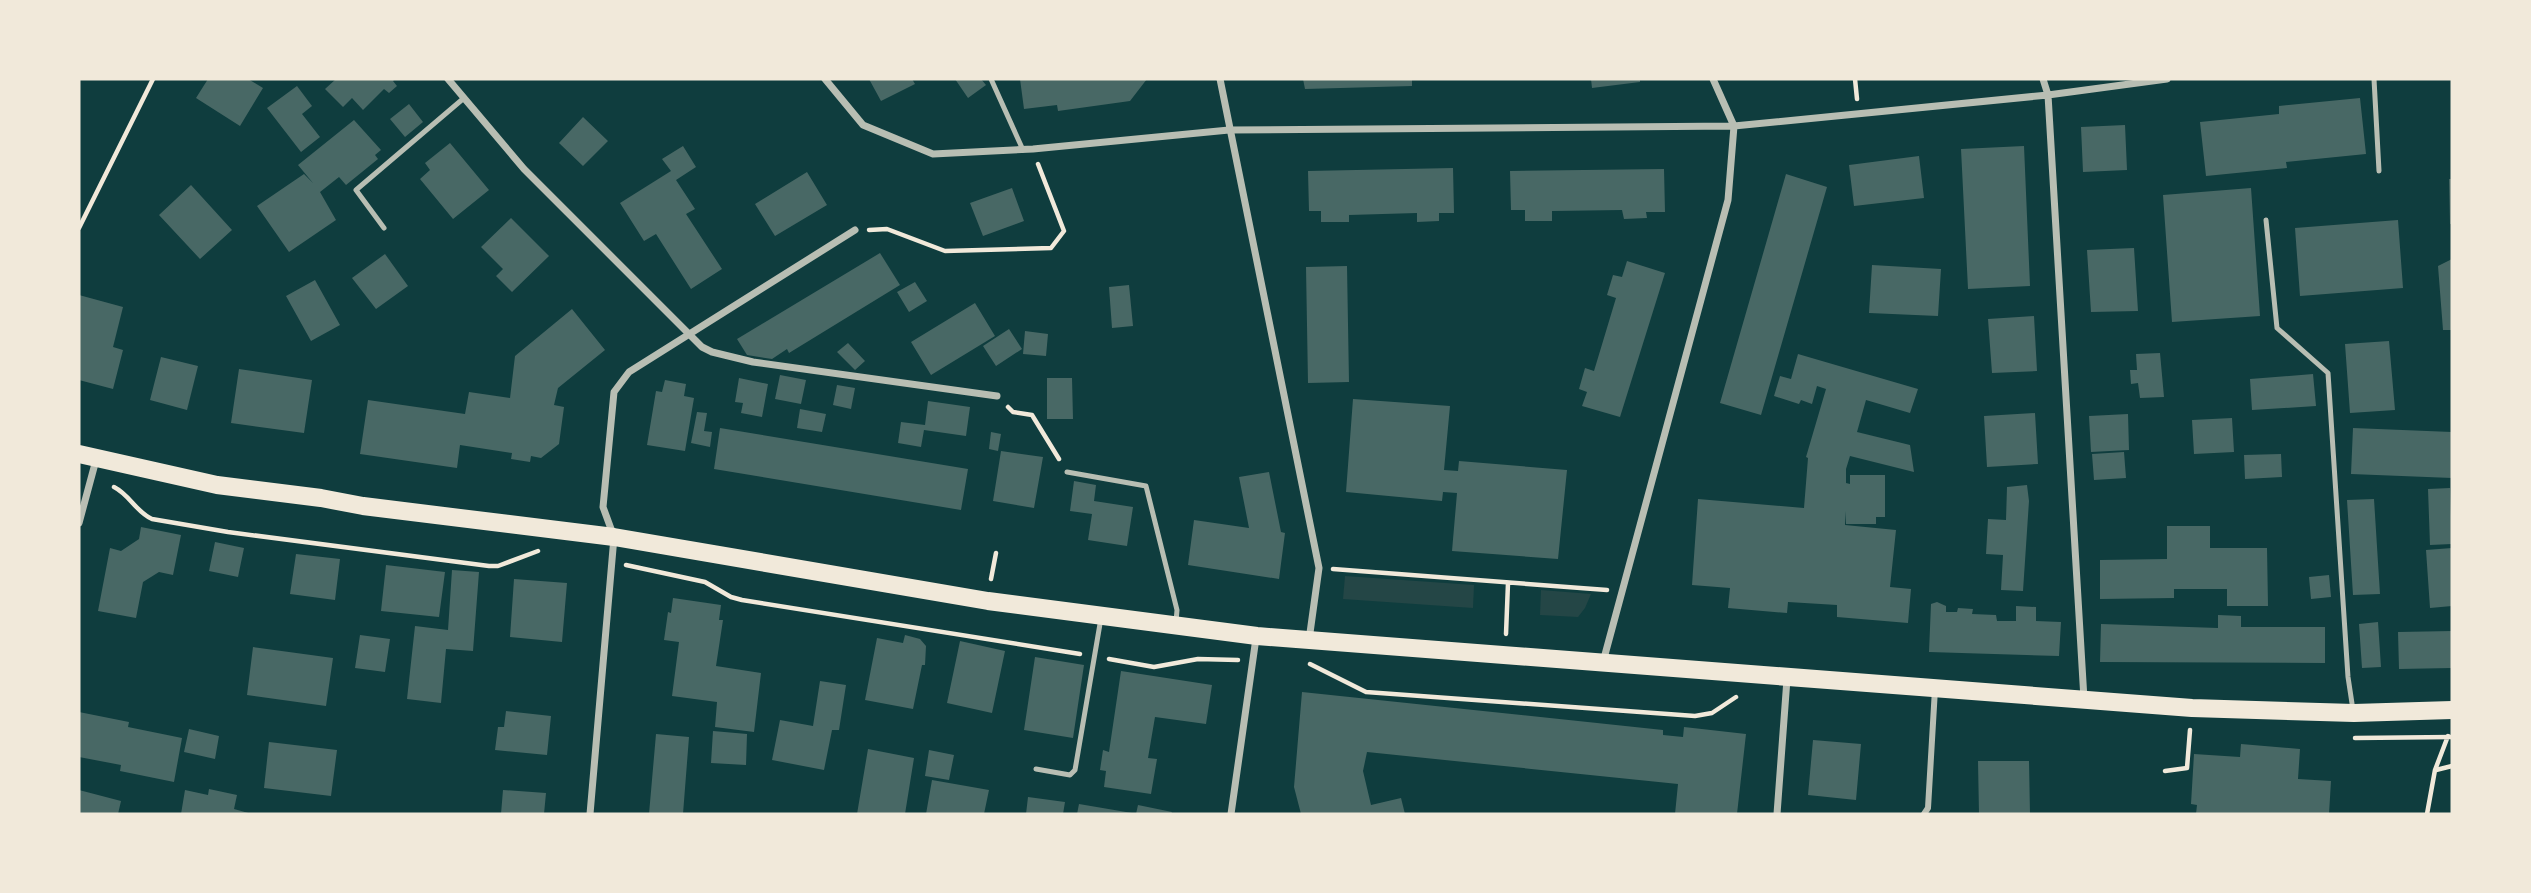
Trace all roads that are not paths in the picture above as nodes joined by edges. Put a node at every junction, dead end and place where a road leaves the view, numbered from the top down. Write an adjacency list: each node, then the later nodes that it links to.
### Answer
1 (448, 79): 10 (street)
2 (825, 79): 13 (street)
3 (991, 79): 13 (lane)
4 (1220, 79): 12 (street)
5 (1713, 79): 11 (street)
6 (2043, 79): 9 (street)
7 (2167, 79): 9 (street)
8 (2374, 79): 14 (lane)
9 (2048, 95): 11 (street); 32 (street)
10 (464, 98): 16 (lane); 18 (street)
11 (1734, 126): 12 (street); 29 (street)
12 (1229, 130): 13 (street); 28 (street)
13 (1023, 150)
14 (2379, 171)
15 (2266, 220): 34 (lane)
16 (384, 228)
17 (855, 230): 18 (street)
18 (689, 333): 19 (street); 24 (street)
19 (997, 396)
20 (79, 454): 21 (main road)
21 (97, 458): 23 (street); 24 (main road)
22 (1067, 472): 26 (lane)
23 (79, 523)
24 (614, 537): 25 (main road); 36 (street)
25 (1102, 616): 26 (main road); 35 (lane)
26 (1176, 626): 27 (main road)
27 (1257, 636): 28 (main road); 37 (street)
28 (1309, 640): 29 (main road)
29 (1603, 663): 30 (main road)
30 (1787, 676): 31 (main road); 38 (street)
31 (1935, 688): 32 (main road); 39 (street)
32 (2084, 700): 34 (main road)
33 (2452, 710): 34 (main road)
34 (2354, 713)
35 (1036, 769)
36 (590, 814)
37 (1231, 814)
38 (1777, 814)
39 (1924, 814)

